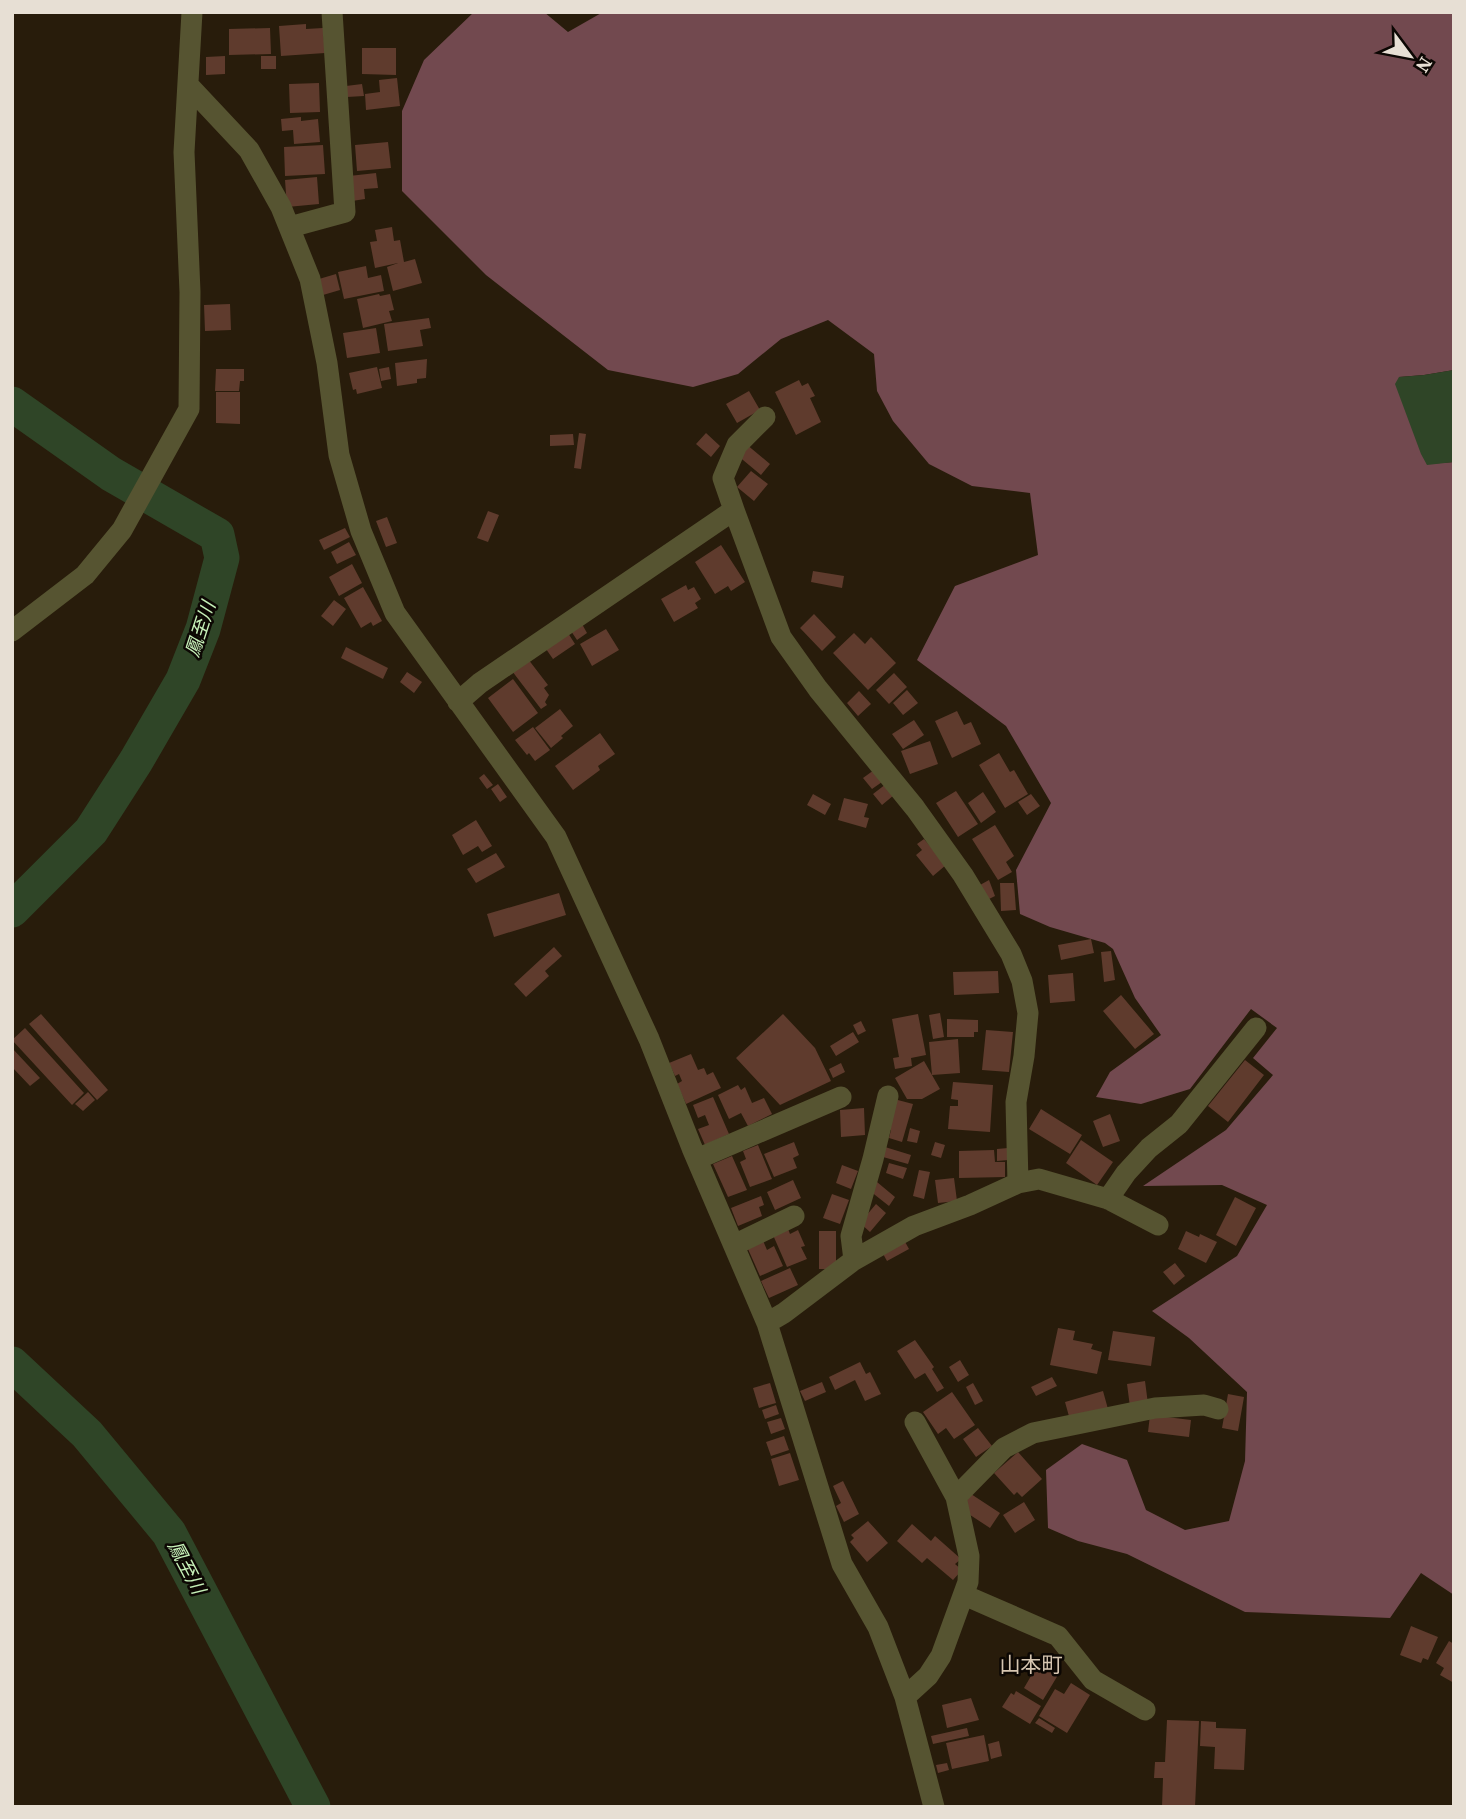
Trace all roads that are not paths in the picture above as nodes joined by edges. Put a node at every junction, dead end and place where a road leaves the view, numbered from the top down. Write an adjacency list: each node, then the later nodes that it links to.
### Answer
1 (192, 12): 3 (street)
2 (332, 12): 4 (street)
3 (188, 86): 4 (street); 7 (street)
4 (289, 227): 8 (street)
5 (765, 417): 6 (street)
6 (734, 510): 8 (street); 13 (street)
7 (12, 631)
8 (458, 702): 12 (street)
9 (1256, 1028): 14 (street)
10 (888, 1096): 18 (street)
11 (841, 1097): 12 (street)
12 (697, 1159): 17 (street)
13 (1018, 1182): 14 (street); 18 (street)
14 (1108, 1199): 16 (street)
15 (794, 1216): 17 (street)
16 (1158, 1225)
17 (734, 1245): 19 (street)
18 (854, 1260): 19 (street)
19 (767, 1323): 24 (street)
20 (1218, 1409): 22 (street)
21 (915, 1422): 22 (street)
22 (956, 1497): 23 (street)
23 (964, 1595): 24 (street); 25 (street)
24 (905, 1697): 26 (street)
25 (1145, 1710)
26 (934, 1807)

